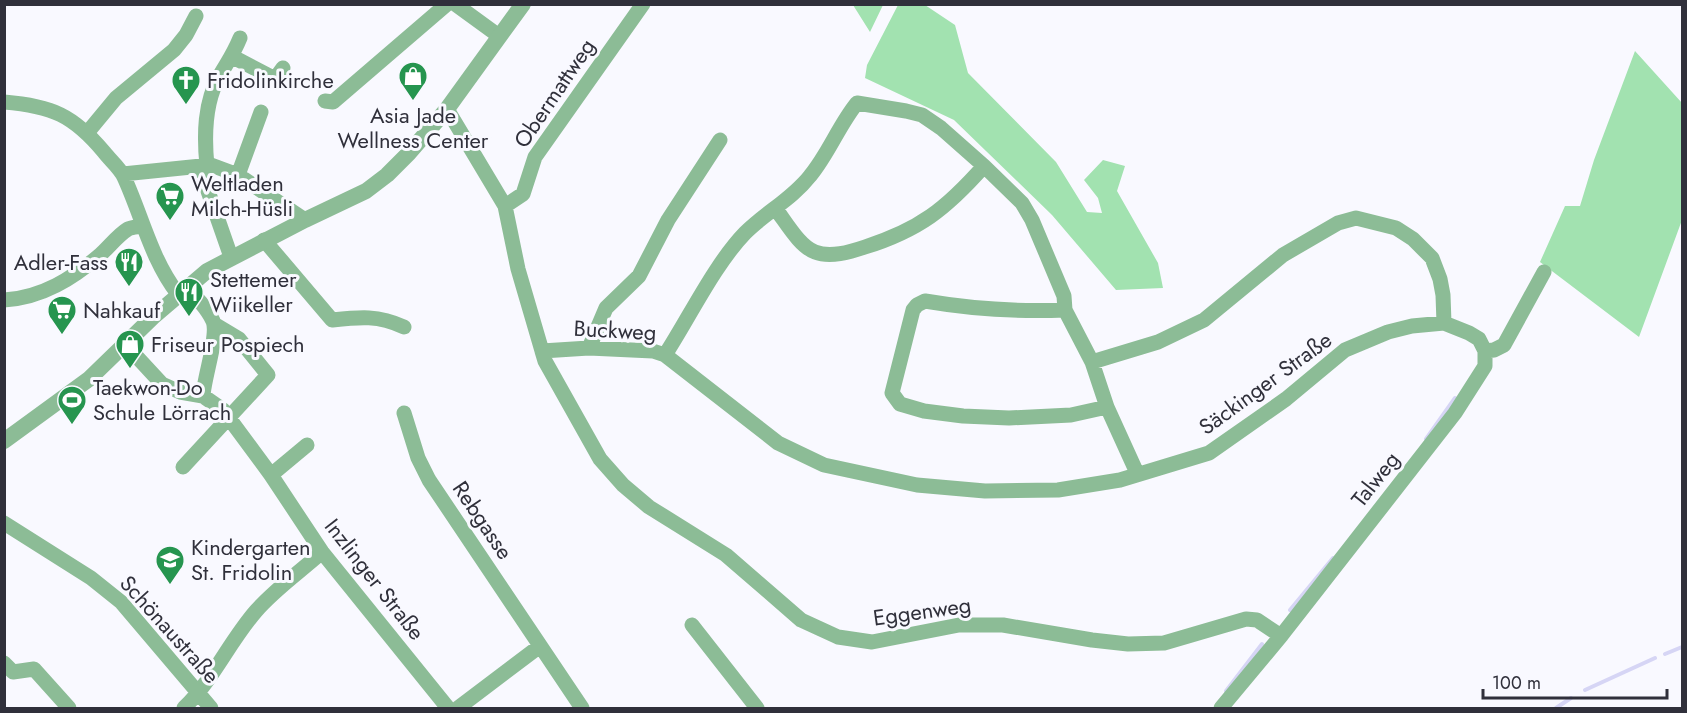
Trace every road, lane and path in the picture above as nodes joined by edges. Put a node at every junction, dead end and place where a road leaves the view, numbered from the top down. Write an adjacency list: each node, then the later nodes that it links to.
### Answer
1 (447, 4): 10 (street)
2 (455, 4): 6 (street)
3 (523, 4): 6 (street)
4 (643, 4): 20 (street, Obermattweg)
5 (196, 16): 14 (street)
6 (499, 36): 12 (street)
7 (240, 39): 8 (street)
8 (233, 57): 9 (street); 16 (street)
9 (283, 68)
10 (325, 101)
11 (4, 102): 14 (street)
12 (447, 109): 20 (street, Buckweg); 22 (street)
13 (261, 112): 19 (street)
14 (87, 133): 18 (street)
15 (720, 140): 34 (street)
16 (204, 166): 18 (street); 19 (street); 25 (street)
17 (984, 166): 21 (street); 21 (street, Buckweg); 29 (street)
18 (123, 174): 23 (street)
19 (238, 175): 22 (street)
20 (505, 206): 35 (street, Buckweg)
21 (776, 208): 37 (street, Buckweg)
22 (305, 219): 24 (street)
23 (142, 226): 27 (street); 28 (street)
24 (264, 240): 25 (street); 32 (street)
25 (231, 256): 27 (street)
26 (1544, 272): 36 (street)
27 (182, 290): 31 (street); 33 (street)
28 (4, 300)
29 (1065, 310): 38 (street); 40 (street)
30 (1444, 323): 36 (street, Säckinger Straße); 38 (street); 46 (street, Säckinger Straße)
31 (214, 324): 39 (street); 42 (street)
32 (404, 327)
33 (125, 344): 39 (street, Inzlinger Straße); 43 (street)
34 (589, 348): 35 (street, Buckweg); 37 (street, Buckweg)
35 (542, 351): 51 (street, Eggenweg)
36 (1485, 351): 51 (street, Talweg)
37 (665, 356): 46 (street, Säckinger Straße)
38 (1092, 362): 40 (street)
39 (203, 396): 42 (street, Inzlinger Straße)
40 (1107, 407): 46 (street)
41 (404, 413): 52 (street, Rebgasse)
42 (229, 418): 45 (street); 47 (street, Inzlinger Straße)
43 (4, 441)
44 (307, 445): 47 (street)
45 (183, 467)
46 (1137, 473)
47 (271, 475): 49 (street, Inzlinger Straße)
48 (4, 523): 54 (street, Schönaustraße)
49 (322, 552): 54 (street); 58 (street, Inzlinger Straße)
50 (692, 626): 61 (street)
51 (1281, 636): 62 (street, Talweg)
52 (540, 646): 59 (street); 60 (street, Rebgasse)
53 (4, 663): 55 (street)
54 (199, 694): 56 (street); 57 (street, Schönaustraße)
55 (69, 708)
56 (184, 708)
57 (211, 708)
58 (448, 708)
59 (458, 708)
60 (582, 708)
61 (757, 708)
62 (1221, 708)

